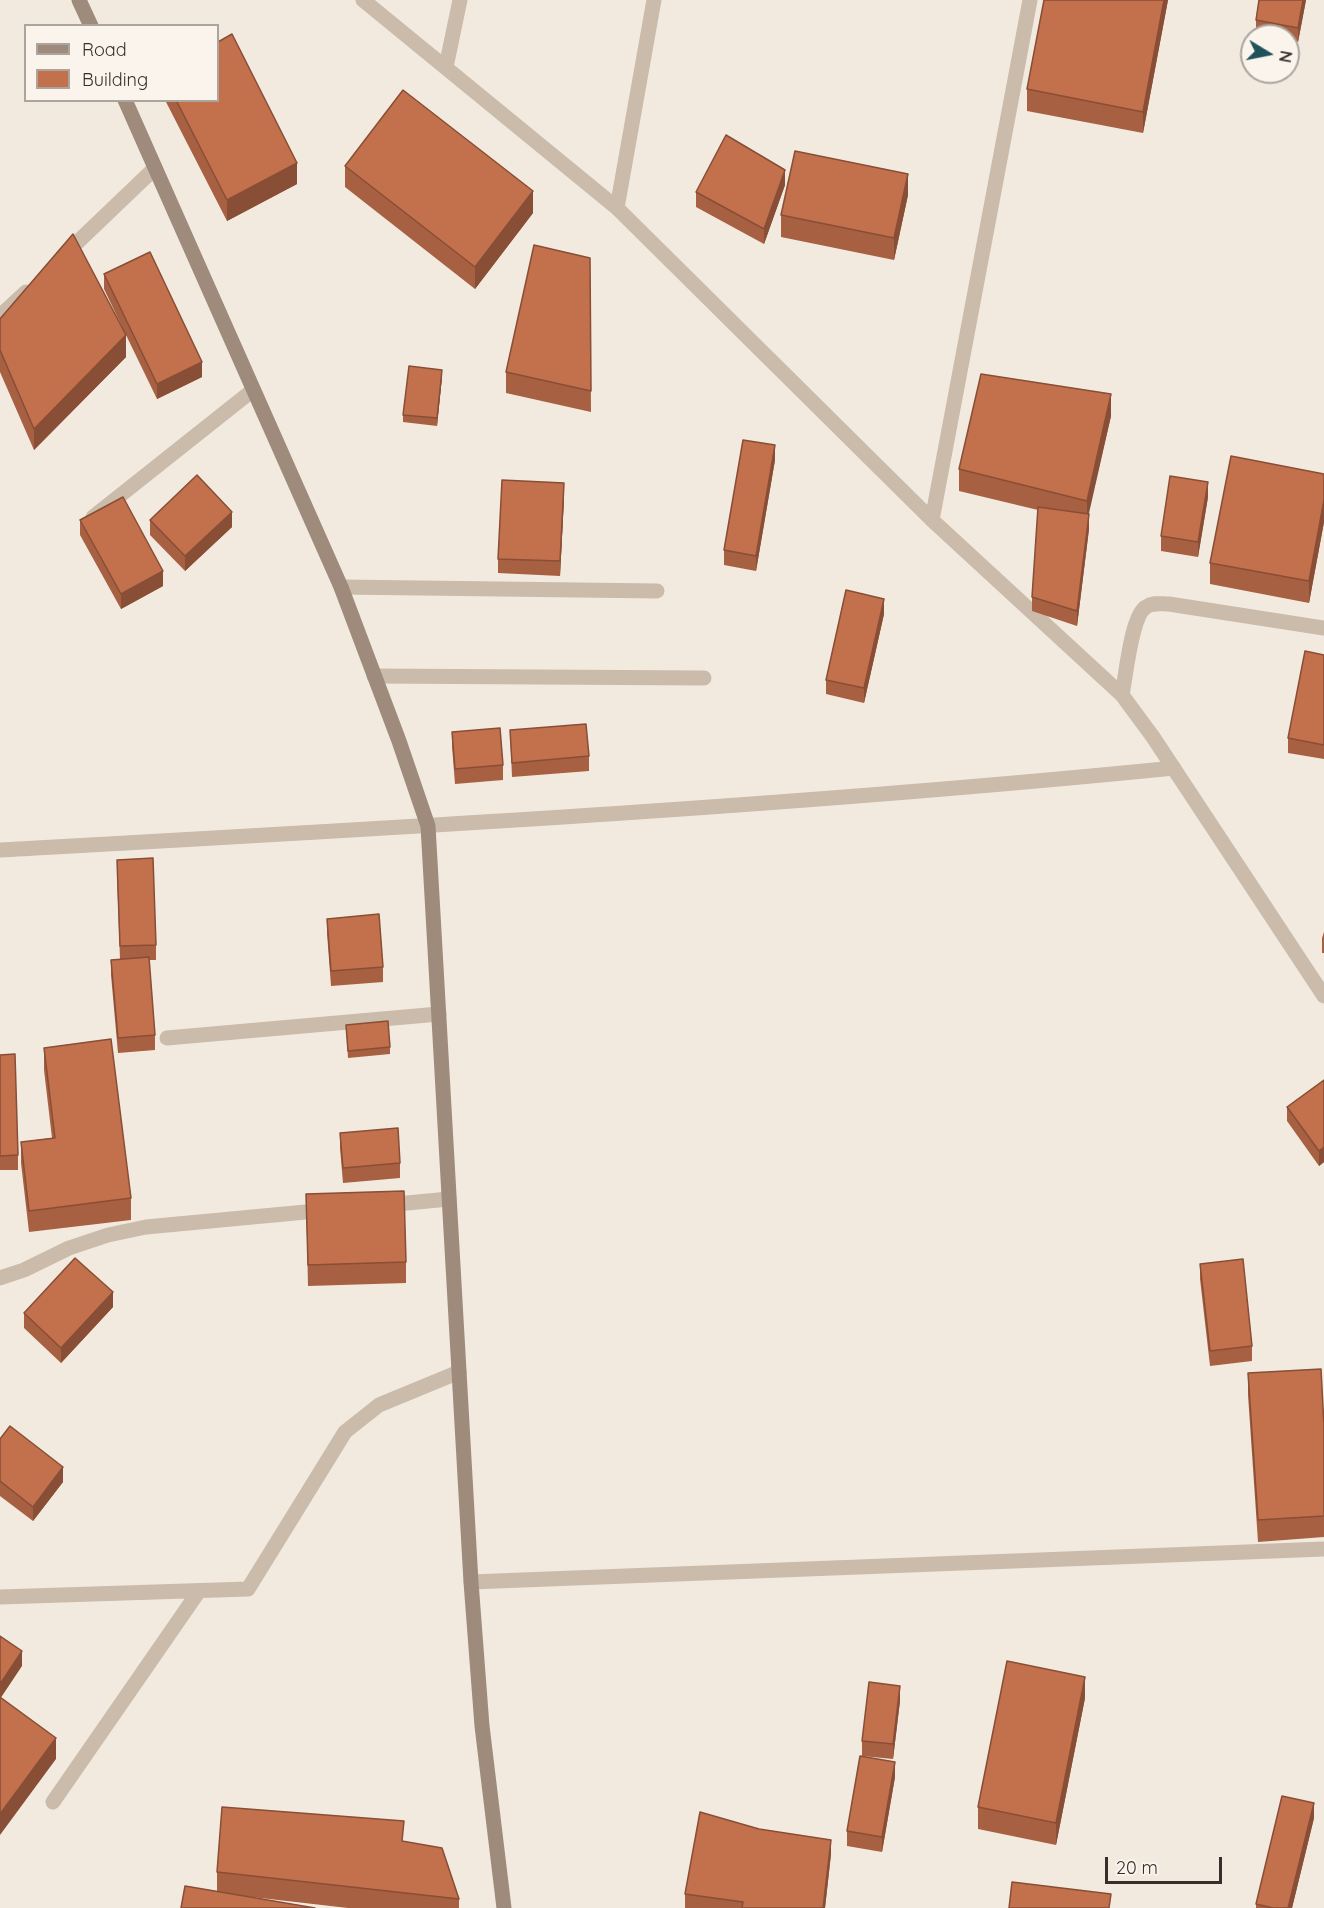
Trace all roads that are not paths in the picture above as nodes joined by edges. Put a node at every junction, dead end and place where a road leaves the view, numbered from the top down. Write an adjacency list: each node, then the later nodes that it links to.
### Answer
1 (79, 0): 6 (street)
2 (363, 0): 7 (street)
3 (460, 0): 7 (street)
4 (654, 0): 10 (street)
5 (1030, 0): 16 (street)
6 (90, 24)
7 (446, 68): 10 (street)
8 (125, 102): 9 (street)
9 (155, 168): 11 (street); 14 (street)
10 (617, 208): 16 (street)
11 (52, 267)
12 (34, 283): 13 (street)
13 (0, 316)
14 (253, 390): 15 (street); 17 (street)
15 (90, 519)
16 (932, 520): 22 (street)
17 (341, 587): 18 (street); 20 (street)
18 (657, 591)
19 (1324, 628): 22 (street)
20 (374, 676): 21 (street); 24 (street)
21 (704, 678)
22 (1122, 695): 23 (street)
23 (1174, 768): 24 (street); 26 (street)
24 (428, 826): 25 (street); 27 (street)
25 (0, 850)
26 (1324, 996)
27 (439, 1014): 28 (street); 29 (street)
28 (167, 1038)
29 (449, 1199): 30 (street); 33 (street)
30 (368, 1206)
31 (344, 1209): 32 (street)
32 (0, 1278)
33 (459, 1372): 35 (street); 36 (street)
34 (1324, 1549): 35 (street)
35 (471, 1582): 39 (street)
36 (199, 1591): 37 (street); 38 (street)
37 (0, 1597)
38 (53, 1802)
39 (504, 1908)

